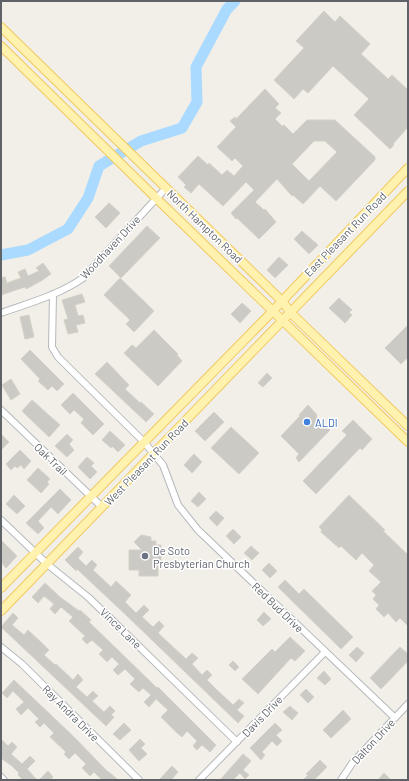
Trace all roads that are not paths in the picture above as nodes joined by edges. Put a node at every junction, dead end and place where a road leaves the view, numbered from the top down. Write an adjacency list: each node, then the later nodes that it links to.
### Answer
1 (1, 27): 4 (main road, North Hampton Road)
2 (1, 46): 6 (main road, North Hampton Road)
3 (407, 170): 7 (main road, East Pleasant Run Road)
4 (166, 188): 6 (street, Woodhaven Drive); 12 (main road, North Hampton Road)
5 (408, 191): 8 (main road, East Pleasant Run Road)
6 (156, 198): 11 (street, Woodhaven Drive); 13 (main road, North Hampton Road)
7 (366, 212): 8 (main road); 9 (main road, East Pleasant Run Road)
8 (378, 222): 10 (main road, East Pleasant Run Road)
9 (335, 245): 10 (main road); 12 (main road, East Pleasant Run Road)
10 (346, 256): 15 (main road, East Pleasant Run Road)
11 (53, 294): 14 (street, Woodhaven Drive); 22 (street, Red Bud Drive)
12 (282, 301): 13 (main road, West Pleasant Run Road); 15 (main road, North Hampton Road)
13 (272, 311): 16 (main road, North Hampton Road); 22 (main road, West Pleasant Run Road)
14 (1, 313)
15 (291, 313): 16 (main road, West Pleasant Run Road); 17 (main road, North Hampton Road)
16 (283, 321): 18 (main road, North Hampton Road); 23 (main road, West Pleasant Run Road)
17 (350, 370): 18 (main road); 20 (main road, North Hampton Road)
18 (342, 378): 21 (main road, North Hampton Road)
19 (1, 410): 24 (street, Oak Trail)
20 (408, 426)
21 (407, 440)
22 (144, 442): 23 (street, Red Bud Drive); 24 (main road, West Pleasant Run Road)
23 (154, 454): 25 (main road, West Pleasant Run Road); 32 (street, Red Bud Drive)
24 (91, 496): 25 (street, Oak Trail); 27 (main road, West Pleasant Run Road)
25 (102, 507): 28 (main road, West Pleasant Run Road)
26 (1, 520): 27 (street, Vince Lane)
27 (36, 553): 28 (street, Vince Lane); 29 (main road, West Pleasant Run Road)
28 (47, 564): 30 (main road, West Pleasant Run Road); 35 (street, Vince Lane)
29 (1, 588)
30 (1, 611)
31 (1, 647): 38 (street, Ray Andra Drive)
32 (325, 652): 34 (street, Red Bud Drive); 35 (street, Davis Drive)
33 (408, 704): 34 (street, Dalton Drive)
34 (395, 718): 40 (street, Dalton Drive)
35 (237, 742): 39 (street, Davis Drive)
36 (1, 777): 37 (street)
37 (4, 780)
38 (139, 780)
39 (199, 780)
40 (341, 780)

